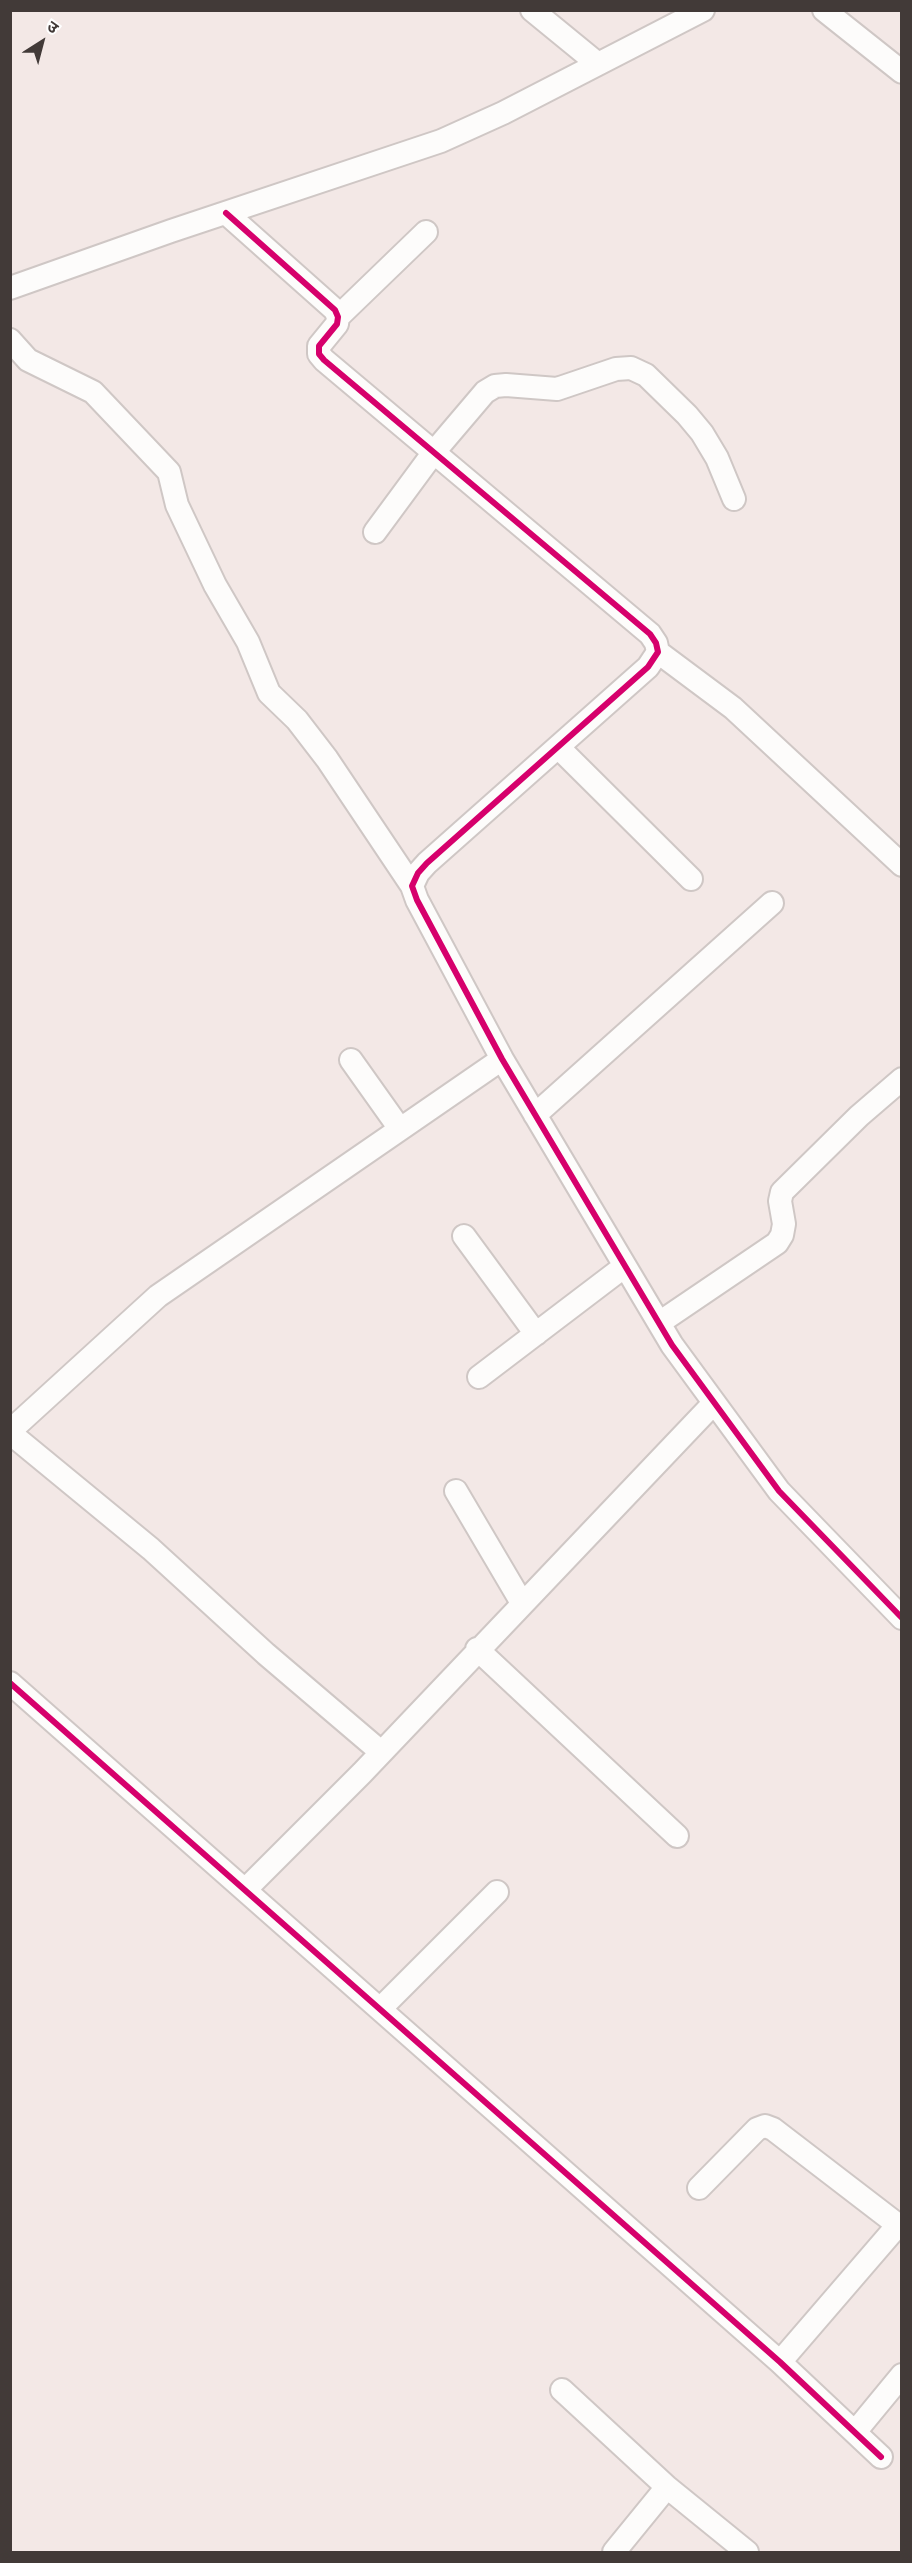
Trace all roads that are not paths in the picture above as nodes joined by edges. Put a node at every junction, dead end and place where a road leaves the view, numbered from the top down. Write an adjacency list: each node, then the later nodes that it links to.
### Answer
1 (532, 10): 4 (street)
2 (703, 10): 4 (street)
3 (824, 10): 5 (street)
4 (598, 64): 6 (street)
5 (902, 72)
6 (226, 213): 8 (street); 9 (street)
7 (426, 232): 9 (street)
8 (10, 288)
9 (338, 317): 12 (street)
10 (10, 340): 11 (street)
11 (19, 366): 19 (street)
12 (434, 452): 13 (street); 14 (street); 15 (street)
13 (734, 499)
14 (375, 532)
15 (658, 652): 16 (street); 17 (street)
16 (558, 747): 18 (street); 19 (street)
17 (902, 865)
18 (691, 879)
19 (412, 886): 21 (street)
20 (772, 903): 24 (street)
21 (502, 1059): 24 (street); 25 (street)
22 (351, 1060): 25 (street)
23 (902, 1079): 28 (street)
24 (535, 1115): 27 (street)
25 (400, 1129): 32 (street)
26 (464, 1236): 29 (street)
27 (625, 1266): 28 (street); 29 (street)
28 (659, 1323): 31 (street)
29 (536, 1334): 30 (street)
30 (479, 1377)
31 (714, 1403): 34 (street); 35 (street)
32 (10, 1432): 38 (street)
33 (456, 1491): 34 (street)
34 (522, 1603): 36 (street)
35 (902, 1618)
36 (477, 1649): 38 (street); 39 (street)
37 (10, 1683): 40 (street)
38 (381, 1752): 40 (street)
39 (676, 1836)
40 (245, 1890): 42 (street)
41 (497, 1892): 42 (street)
42 (380, 2009): 45 (street)
43 (699, 2188): 44 (street)
44 (900, 2225): 45 (street)
45 (780, 2362): 48 (street)
46 (902, 2375): 48 (street)
47 (562, 2390): 50 (street)
48 (855, 2432): 49 (street)
49 (881, 2457)
50 (667, 2487): 51 (street); 52 (street)
51 (614, 2553)
52 (747, 2553)

